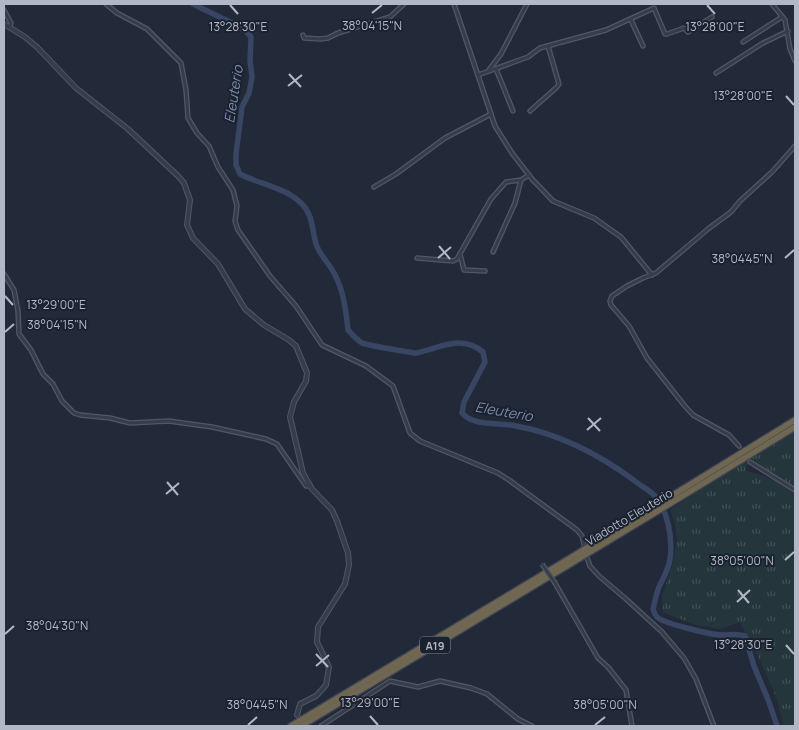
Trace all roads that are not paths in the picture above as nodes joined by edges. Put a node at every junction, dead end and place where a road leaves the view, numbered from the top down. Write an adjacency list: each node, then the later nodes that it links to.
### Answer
1 (106, 4): 50 (street)
2 (404, 4): 13 (street)
3 (454, 4): 21 (street)
4 (527, 4): 19 (street)
5 (772, 4): 8 (street)
6 (4, 10): 11 (street)
7 (712, 17): 9 (street)
8 (782, 17): 12 (street); 14 (street)
9 (631, 20): 15 (street); 16 (street)
10 (4, 24): 11 (street)
11 (10, 27): 40 (street)
12 (788, 30): 17 (street); 20 (street)
13 (303, 35)
14 (743, 42)
15 (548, 46): 18 (street); 23 (street)
16 (643, 46)
17 (795, 61)
18 (496, 69): 19 (street); 22 (street)
19 (488, 72): 21 (street)
20 (716, 73)
21 (478, 75): 24 (street)
22 (513, 111)
23 (530, 111)
24 (491, 114): 26 (street); 28 (street)
25 (795, 146): 34 (street)
26 (529, 175): 27 (street); 34 (street)
27 (521, 180): 29 (street); 30 (street)
28 (374, 187)
29 (493, 252)
30 (460, 254): 31 (street); 32 (street)
31 (417, 258)
32 (484, 271)
33 (4, 274): 40 (street)
34 (652, 275): 37 (street)
35 (795, 420): 39 (highway, A19)
36 (795, 427): 39 (highway, A19)
37 (739, 446)
38 (750, 462): 41 (street)
39 (698, 483): 42 (highway, Viadotto Eleuterio / A19, bridge)
40 (310, 486): 44 (street)
41 (795, 490)
42 (568, 562): 45 (highway, A19); 46 (highway, A19)
43 (542, 564): 49 (street, bridge)
44 (297, 714)
45 (292, 726)
46 (301, 726)
47 (321, 726): 48 (street)
48 (532, 726)
49 (632, 726)
50 (714, 726)

